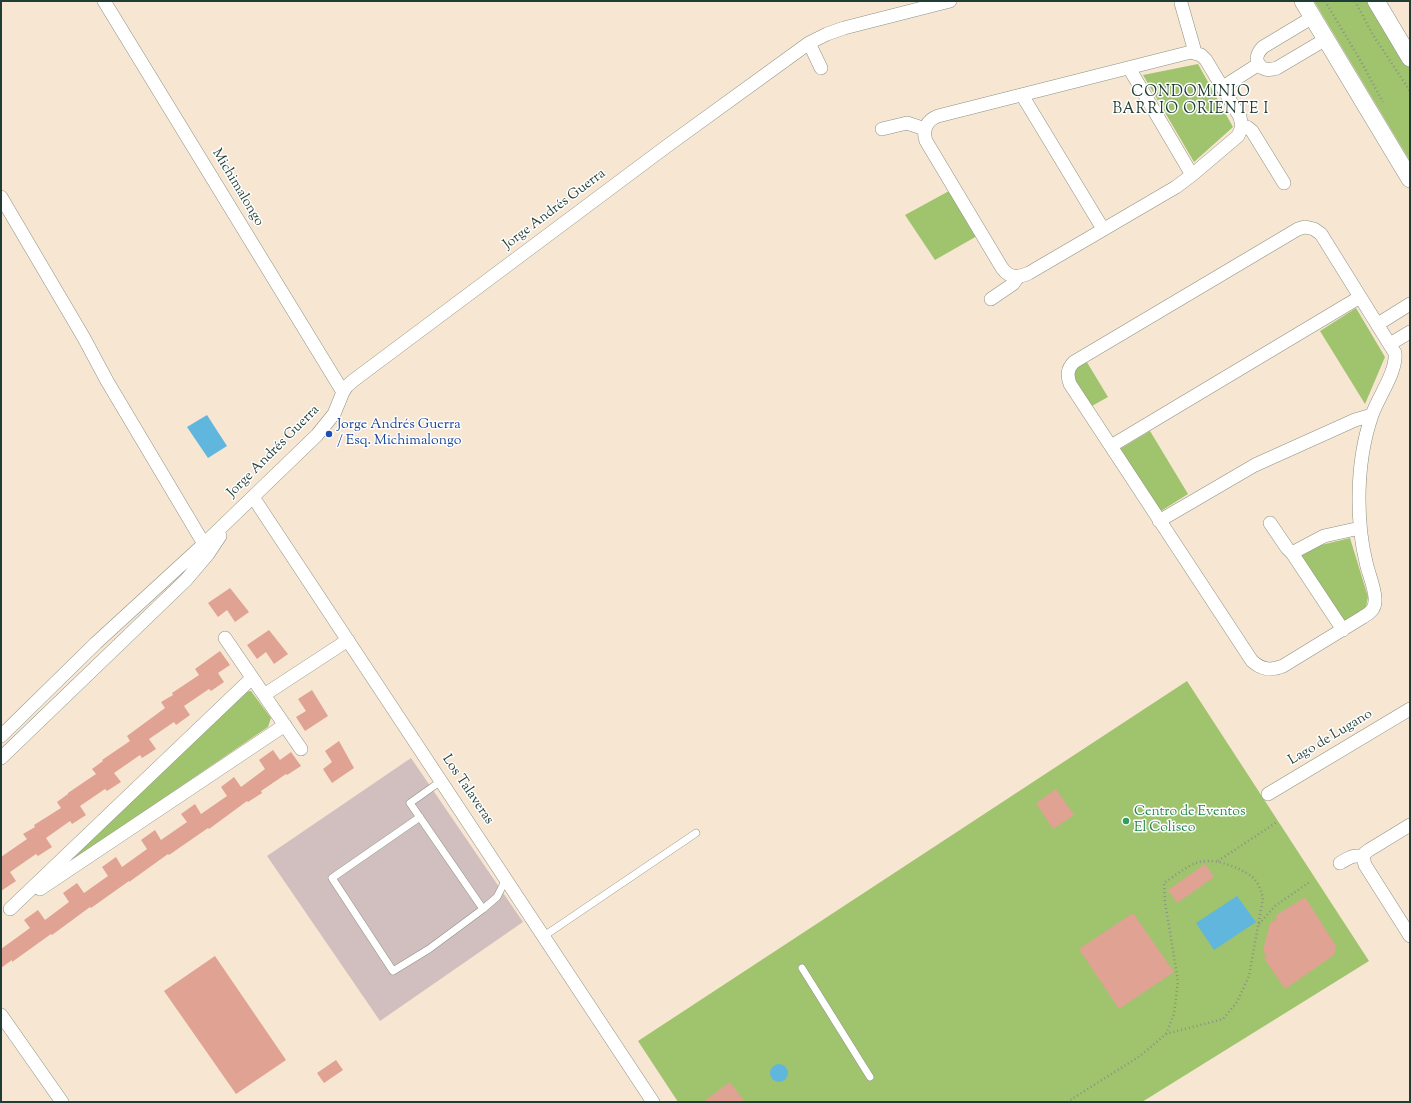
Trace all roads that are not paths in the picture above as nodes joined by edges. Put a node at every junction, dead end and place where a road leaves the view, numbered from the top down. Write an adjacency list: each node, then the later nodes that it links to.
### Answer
1 (104, 1): 31 (street, Michimalongo)
2 (950, 1): 8 (street, Jorge Andrés Guerra)
3 (1303, 1): 6 (street)
4 (1376, 1): 10 (street)
5 (1181, 3): 9 (street)
6 (1313, 16): 7 (street); 11 (street)
7 (1326, 39): 11 (street); 20 (street)
8 (809, 43): 12 (street); 31 (street, Jorge Andrés Guerra)
9 (1195, 52): 13 (street); 14 (street)
10 (1410, 58)
11 (1259, 64): 14 (street)
12 (821, 68)
13 (1129, 68): 15 (street); 19 (street)
14 (1223, 87): 16 (street)
15 (1022, 96): 18 (street); 23 (street)
16 (1242, 127): 19 (street); 21 (street)
17 (882, 129): 18 (street)
18 (925, 129): 24 (street)
19 (1192, 175): 23 (street)
20 (1410, 179)
21 (1284, 183)
22 (1, 197): 39 (street)
23 (1103, 229): 24 (street)
24 (1018, 277): 26 (street)
25 (1360, 297): 28 (street); 33 (street); 33 (street)
26 (991, 299)
27 (1410, 304): 28 (street)
28 (1378, 324): 30 (street)
29 (1410, 332): 30 (street)
30 (1390, 344): 32 (street)
31 (343, 392): 34 (street, Jorge Andrés Guerra)
32 (1372, 415): 36 (street); 38 (street)
33 (1111, 446): 36 (street)
34 (253, 496): 35 (street, Jorge Andrés Guerra); 43 (street, Los Talaveras)
35 (230, 519): 39 (street, Jorge Andrés Guerra); 50 (street, Jorge Andrés Guerra)
36 (1159, 521): 41 (street)
37 (1270, 523): 40 (street)
38 (1360, 528): 40 (street); 41 (street)
39 (204, 544): 48 (street, Jorge Andrés Guerra)
40 (1292, 553): 41 (street)
41 (1343, 630)
42 (225, 638): 44 (street)
43 (348, 640): 45 (street); 51 (street, Los Talaveras)
44 (252, 678): 45 (street); 47 (street)
45 (264, 695): 47 (street)
46 (1410, 709): 52 (street, Lago de Lugano)
47 (285, 725): 49 (street)
48 (1, 736)
49 (301, 749)
50 (1, 758)
51 (441, 780): 53 (lane); 58 (street, Los Talaveras)
52 (1268, 794)
53 (420, 818): 59 (lane); 59 (lane)
54 (1410, 825): 56 (street)
55 (696, 833): 60 (lane)
56 (1363, 857): 57 (street); 61 (street)
57 (1340, 863)
58 (506, 879): 59 (lane); 60 (street, Los Talaveras)
59 (483, 909)
60 (544, 936): 66 (street, Los Talaveras)
61 (1410, 936)
62 (802, 968): 64 (lane)
63 (1, 1015): 65 (street)
64 (870, 1077)
65 (62, 1102)
66 (653, 1102)

